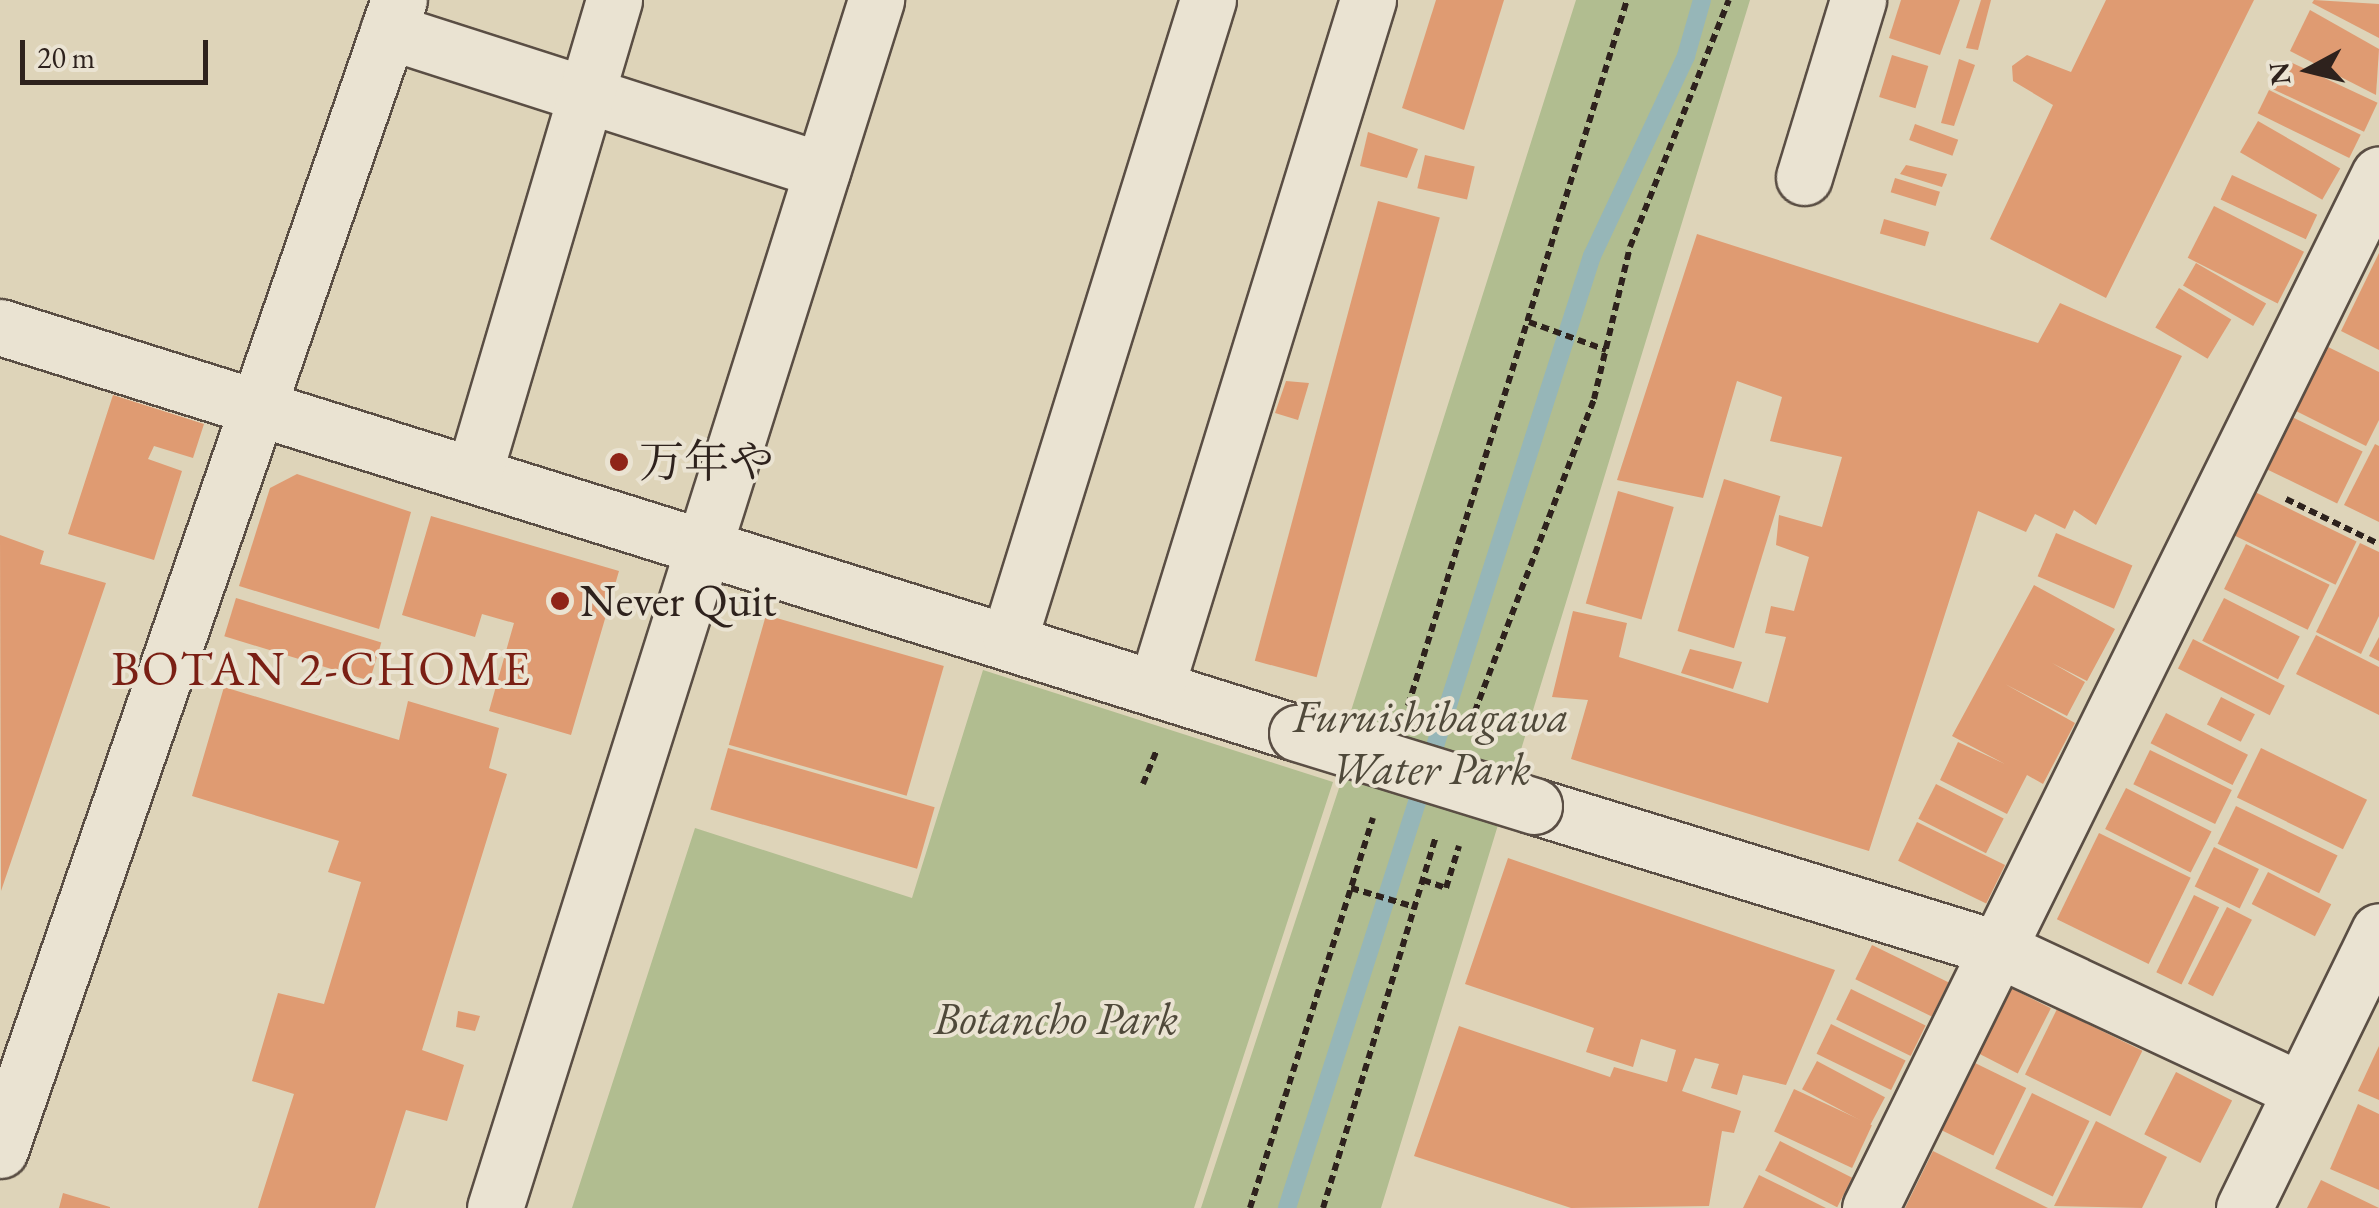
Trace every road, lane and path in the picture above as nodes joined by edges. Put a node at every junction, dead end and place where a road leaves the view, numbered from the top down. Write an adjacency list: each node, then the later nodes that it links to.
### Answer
1 (614, 0): 9 (street)
2 (876, 0): 10 (street)
3 (1208, 0): 21 (street)
4 (1368, 0): 22 (street)
5 (1627, 0): 13 (path)
6 (1729, 0): 15 (path)
7 (1858, 0): 12 (street)
8 (393, 15): 9 (street); 16 (street)
9 (586, 94): 10 (street); 17 (street)
10 (822, 170): 20 (street)
11 (2379, 175): 18 (street)
12 (1804, 177)
13 (1529, 322): 15 (path); 23 (path)
14 (0, 327): 16 (street)
15 (1606, 350): 24 (path)
16 (258, 407): 17 (street); 32 (street)
17 (474, 473): 20 (street)
18 (2238, 476): 19 (path); 30 (street)
19 (2379, 544)
20 (704, 545): 21 (street); 33 (street)
21 (1010, 636): 22 (street)
22 (1156, 687): 30 (street, bridge)
23 (1404, 718)
24 (1463, 747)
25 (1375, 812): 27 (path)
26 (1440, 823): 28 (path)
27 (1351, 888): 28 (path); 34 (path)
28 (1415, 907): 35 (path)
29 (2379, 932): 31 (street)
30 (1998, 949): 31 (street); 36 (street)
31 (2301, 1090): 37 (street)
32 (0, 1150)
33 (495, 1208)
34 (1250, 1208)
35 (1323, 1208)
36 (1870, 1208)
37 (2244, 1208)

